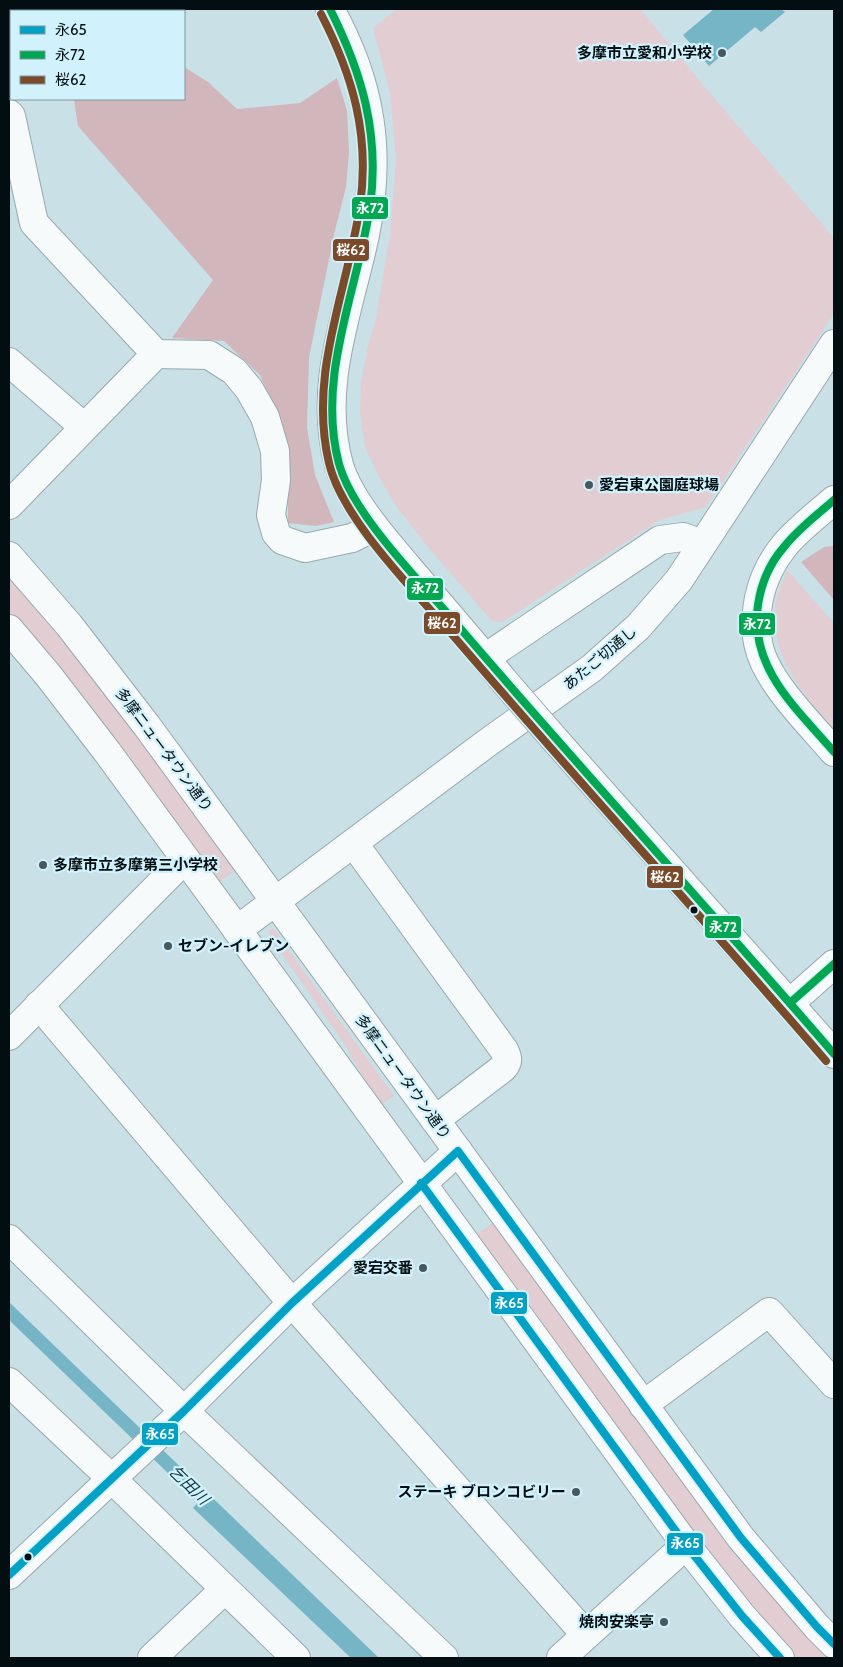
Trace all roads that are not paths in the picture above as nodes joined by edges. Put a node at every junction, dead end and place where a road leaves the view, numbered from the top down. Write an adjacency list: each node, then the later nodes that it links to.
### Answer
1 (330, 9): 9 (street)
2 (9, 114): 4 (street)
3 (834, 344): 10 (street, あたご切通し)
4 (156, 354): 6 (street); 9 (street)
5 (9, 362): 6 (street)
6 (84, 426): 8 (street)
7 (834, 500): 14 (street)
8 (9, 505)
9 (374, 527): 13 (street)
10 (702, 544): 13 (street); 15 (street, あたご切通し)
11 (9, 556): 17 (street, 多摩ニュータウン通り)
12 (9, 629): 16 (street)
13 (485, 658): 20 (street, bridge)
14 (834, 752)
15 (354, 844): 17 (street, あたご切通し); 24 (street)
16 (186, 859): 18 (street); 21 (street)
17 (275, 902): 18 (street, あたご切通し); 24 (street, 多摩ニュータウン通り)
18 (237, 930): 26 (street)
19 (834, 964): 20 (street)
20 (790, 1003): 23 (street)
21 (38, 1005): 22 (street); 28 (street)
22 (9, 1036)
23 (834, 1054)
24 (435, 1120): 25 (street, 多摩ニュータウン通り)
25 (458, 1152): 26 (street); 31 (street, 多摩ニュータウン通り)
26 (421, 1183): 28 (street); 34 (street)
27 (9, 1239): 32 (street)
28 (292, 1303): 32 (street); 37 (street)
29 (9, 1382): 33 (street)
30 (834, 1384): 31 (street)
31 (643, 1405): 38 (street, 多摩ニュータウン通り)
32 (180, 1415): 33 (street); 41 (street)
33 (116, 1475): 35 (street); 36 (street)
34 (686, 1545): 37 (street); 43 (street)
35 (9, 1575)
36 (226, 1589): 39 (street); 40 (street)
37 (586, 1635): 42 (street)
38 (834, 1644)
39 (152, 1658)
40 (296, 1658)
41 (444, 1658)
42 (562, 1658)
43 (780, 1658)

